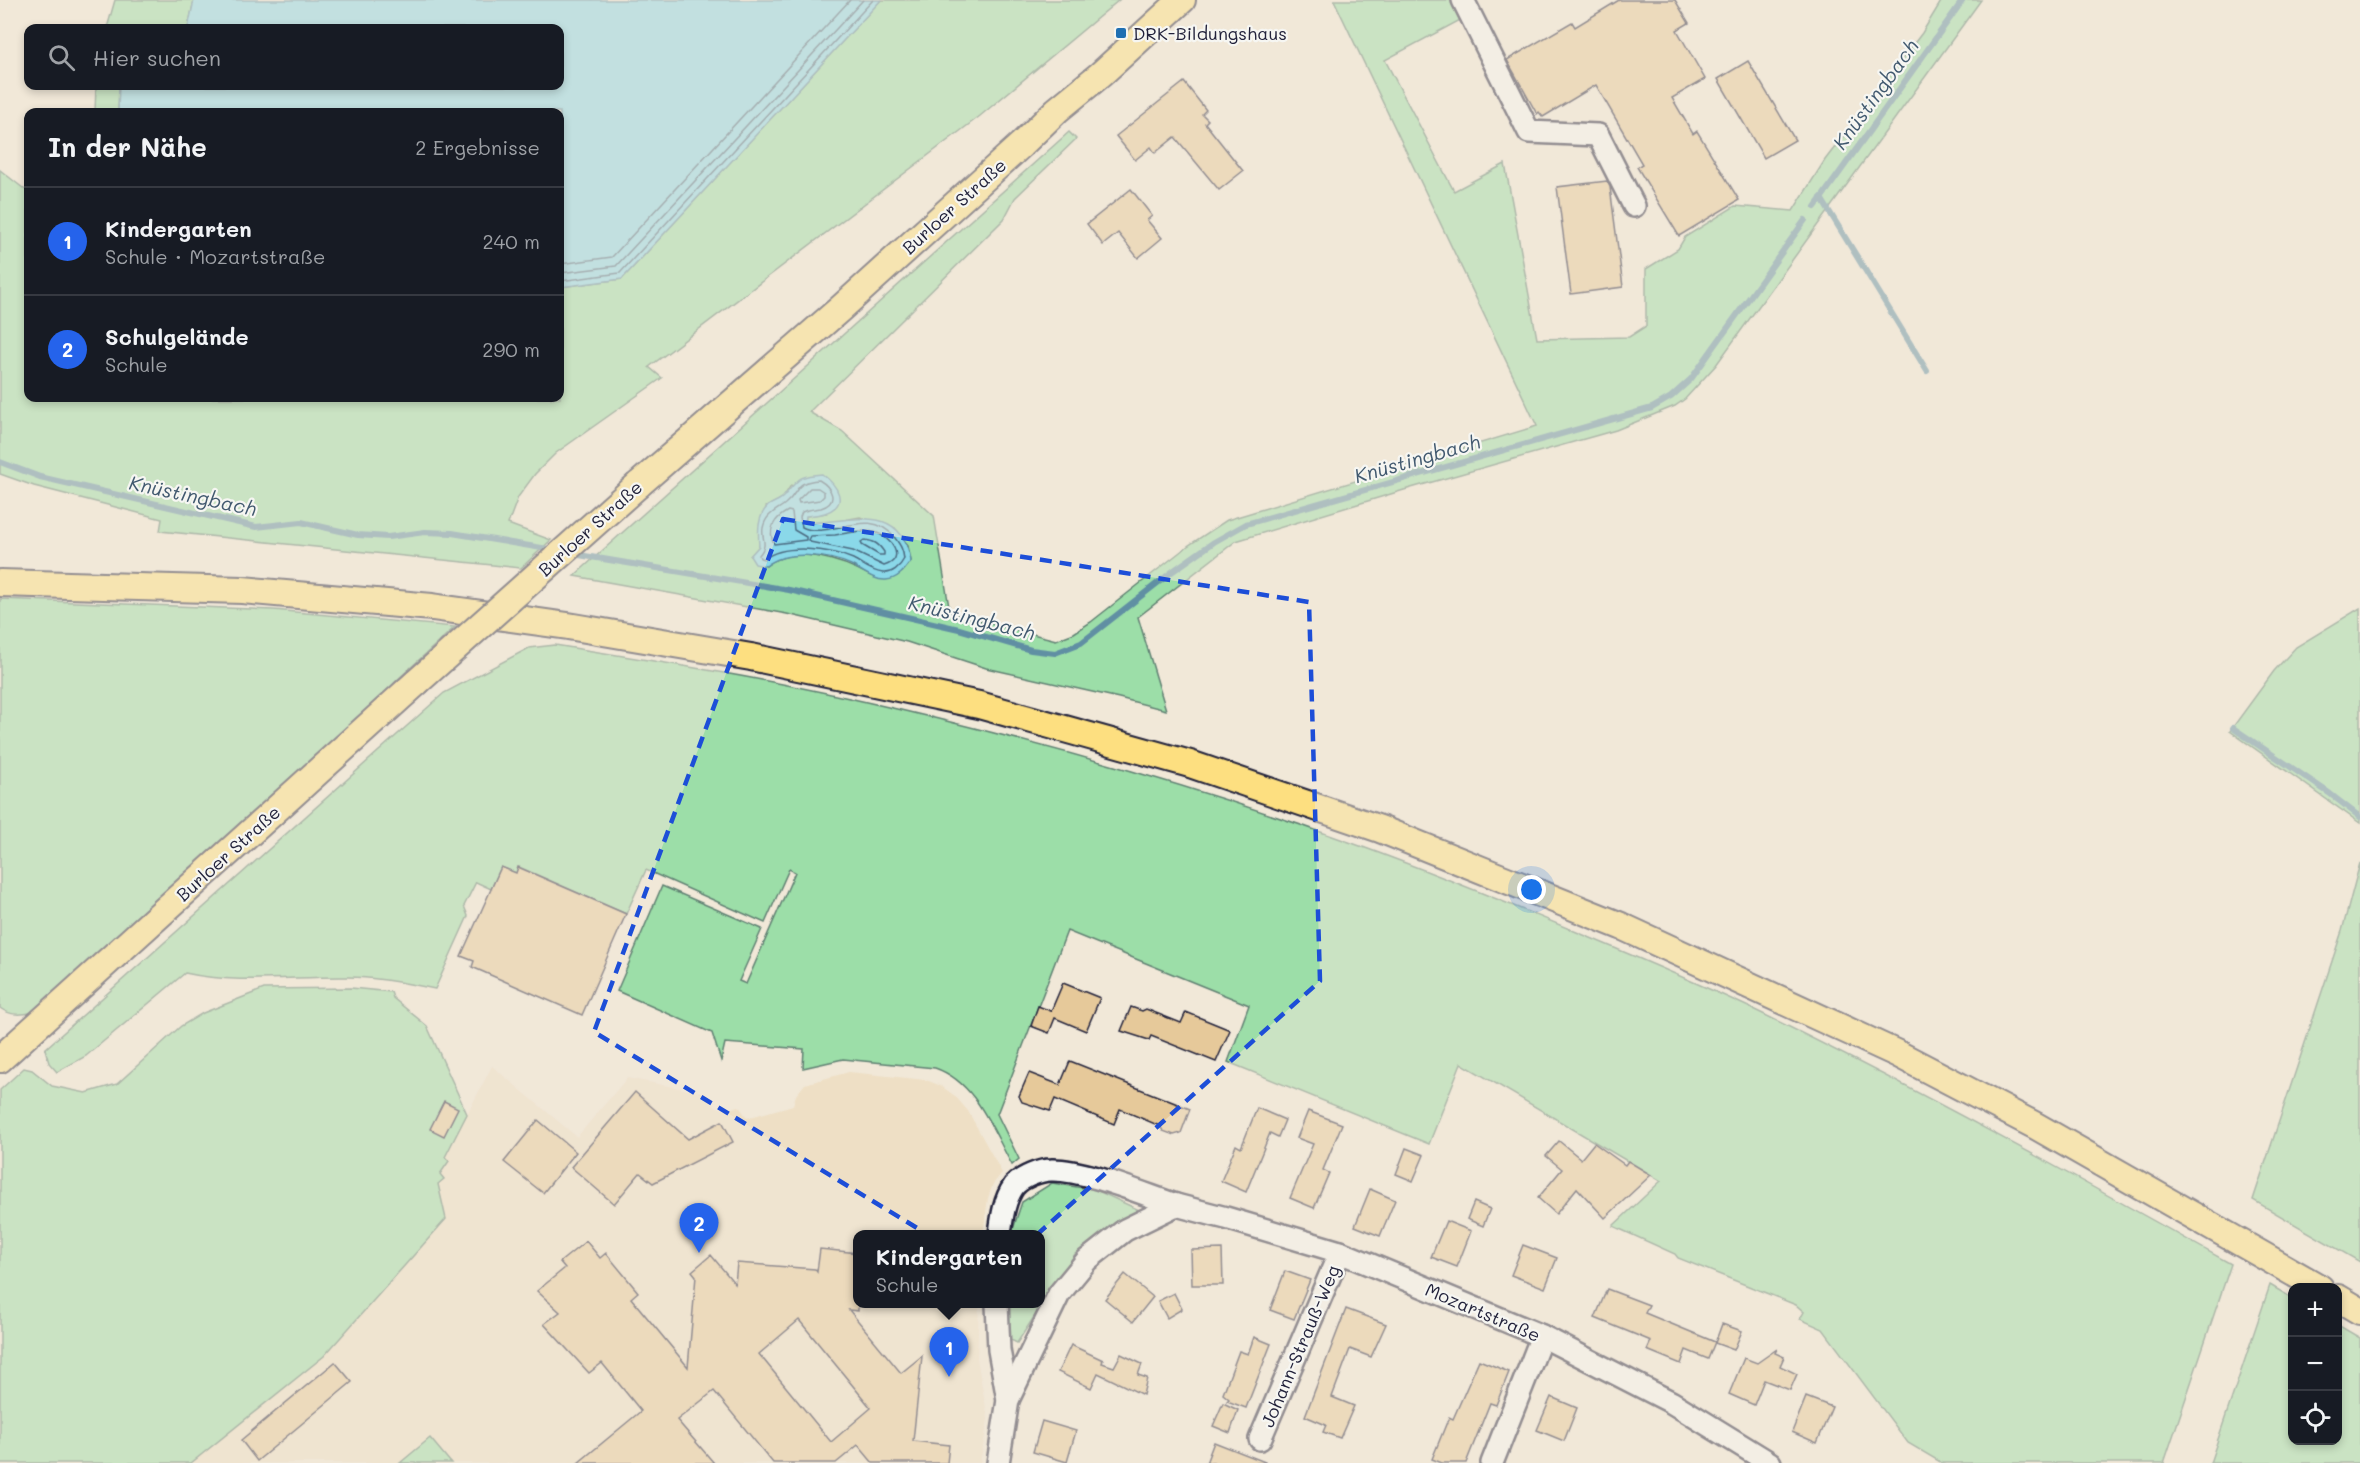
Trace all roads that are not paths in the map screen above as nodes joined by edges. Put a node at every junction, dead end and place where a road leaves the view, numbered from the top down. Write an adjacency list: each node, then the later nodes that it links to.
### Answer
1 (1182, 0): 5 (main road, Burloer Straße, bridge)
2 (1463, 0): 3 (street)
3 (1634, 206)
4 (0, 583): 9 (main road)
5 (0, 1059)
6 (1176, 1205): 7 (street, Mozartstraße); 8 (street, Mozartstraße); 14 (street)
7 (1001, 1230)
8 (1340, 1252): 13 (street, Mozartstraße); 15 (street, Johann-Strauß-Weg)
9 (2313, 1283)
10 (2342, 1301): 12 (main road)
11 (997, 1308): 14 (street)
12 (2360, 1311)
13 (1542, 1336): 17 (street); 18 (street, Mozartstraße)
14 (1008, 1400): 16 (street)
15 (1260, 1439)
16 (998, 1463)
17 (1492, 1463)
18 (1770, 1463)

